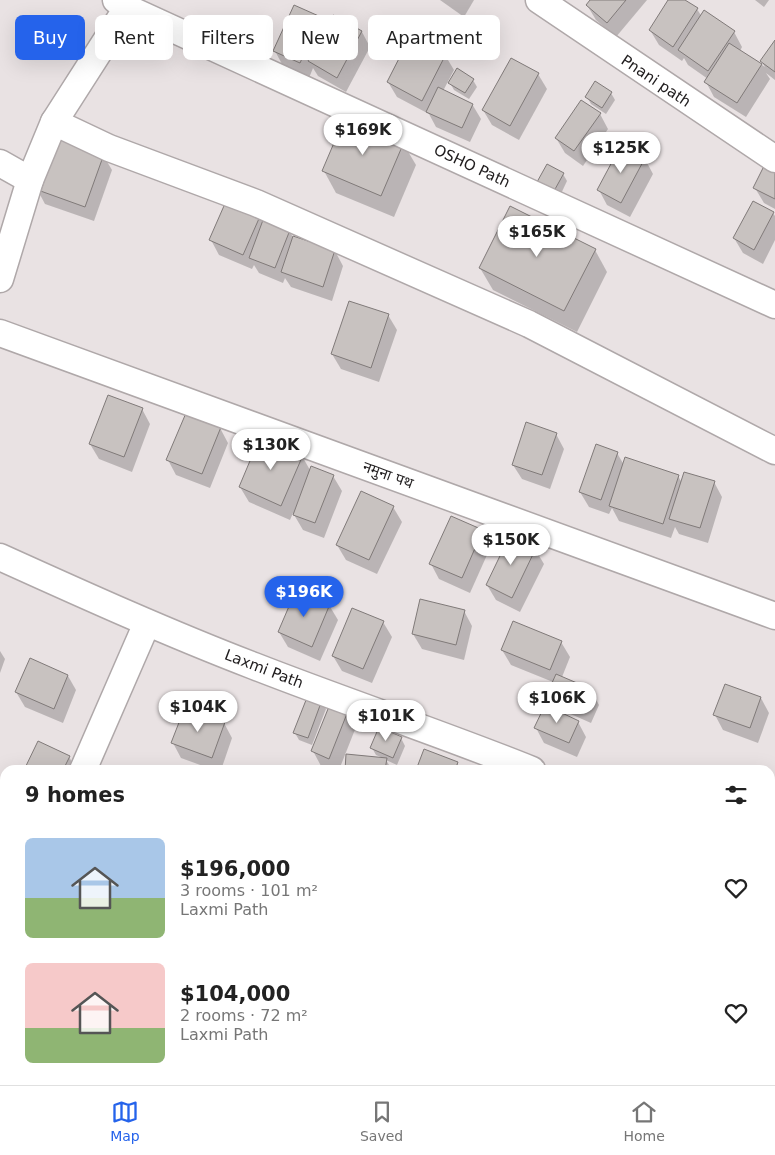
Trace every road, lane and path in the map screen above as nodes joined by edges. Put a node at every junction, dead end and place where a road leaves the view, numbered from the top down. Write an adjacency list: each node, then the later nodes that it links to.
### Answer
1 (539, 0): 4 (street, Pnani path)
2 (121, 4): 3 (street); 8 (street, OSHO Path)
3 (54, 122): 6 (street); 10 (street)
4 (775, 159)
5 (0, 163): 6 (street)
6 (30, 180): 7 (street)
7 (0, 279)
8 (775, 305)
9 (0, 333): 12 (street, नमुना पथ)
10 (775, 451)
11 (0, 558): 13 (street, Laxmi Path)
12 (775, 616)
13 (147, 623): 14 (street); 15 (street, Laxmi Path)
14 (85, 765)
15 (520, 765)

